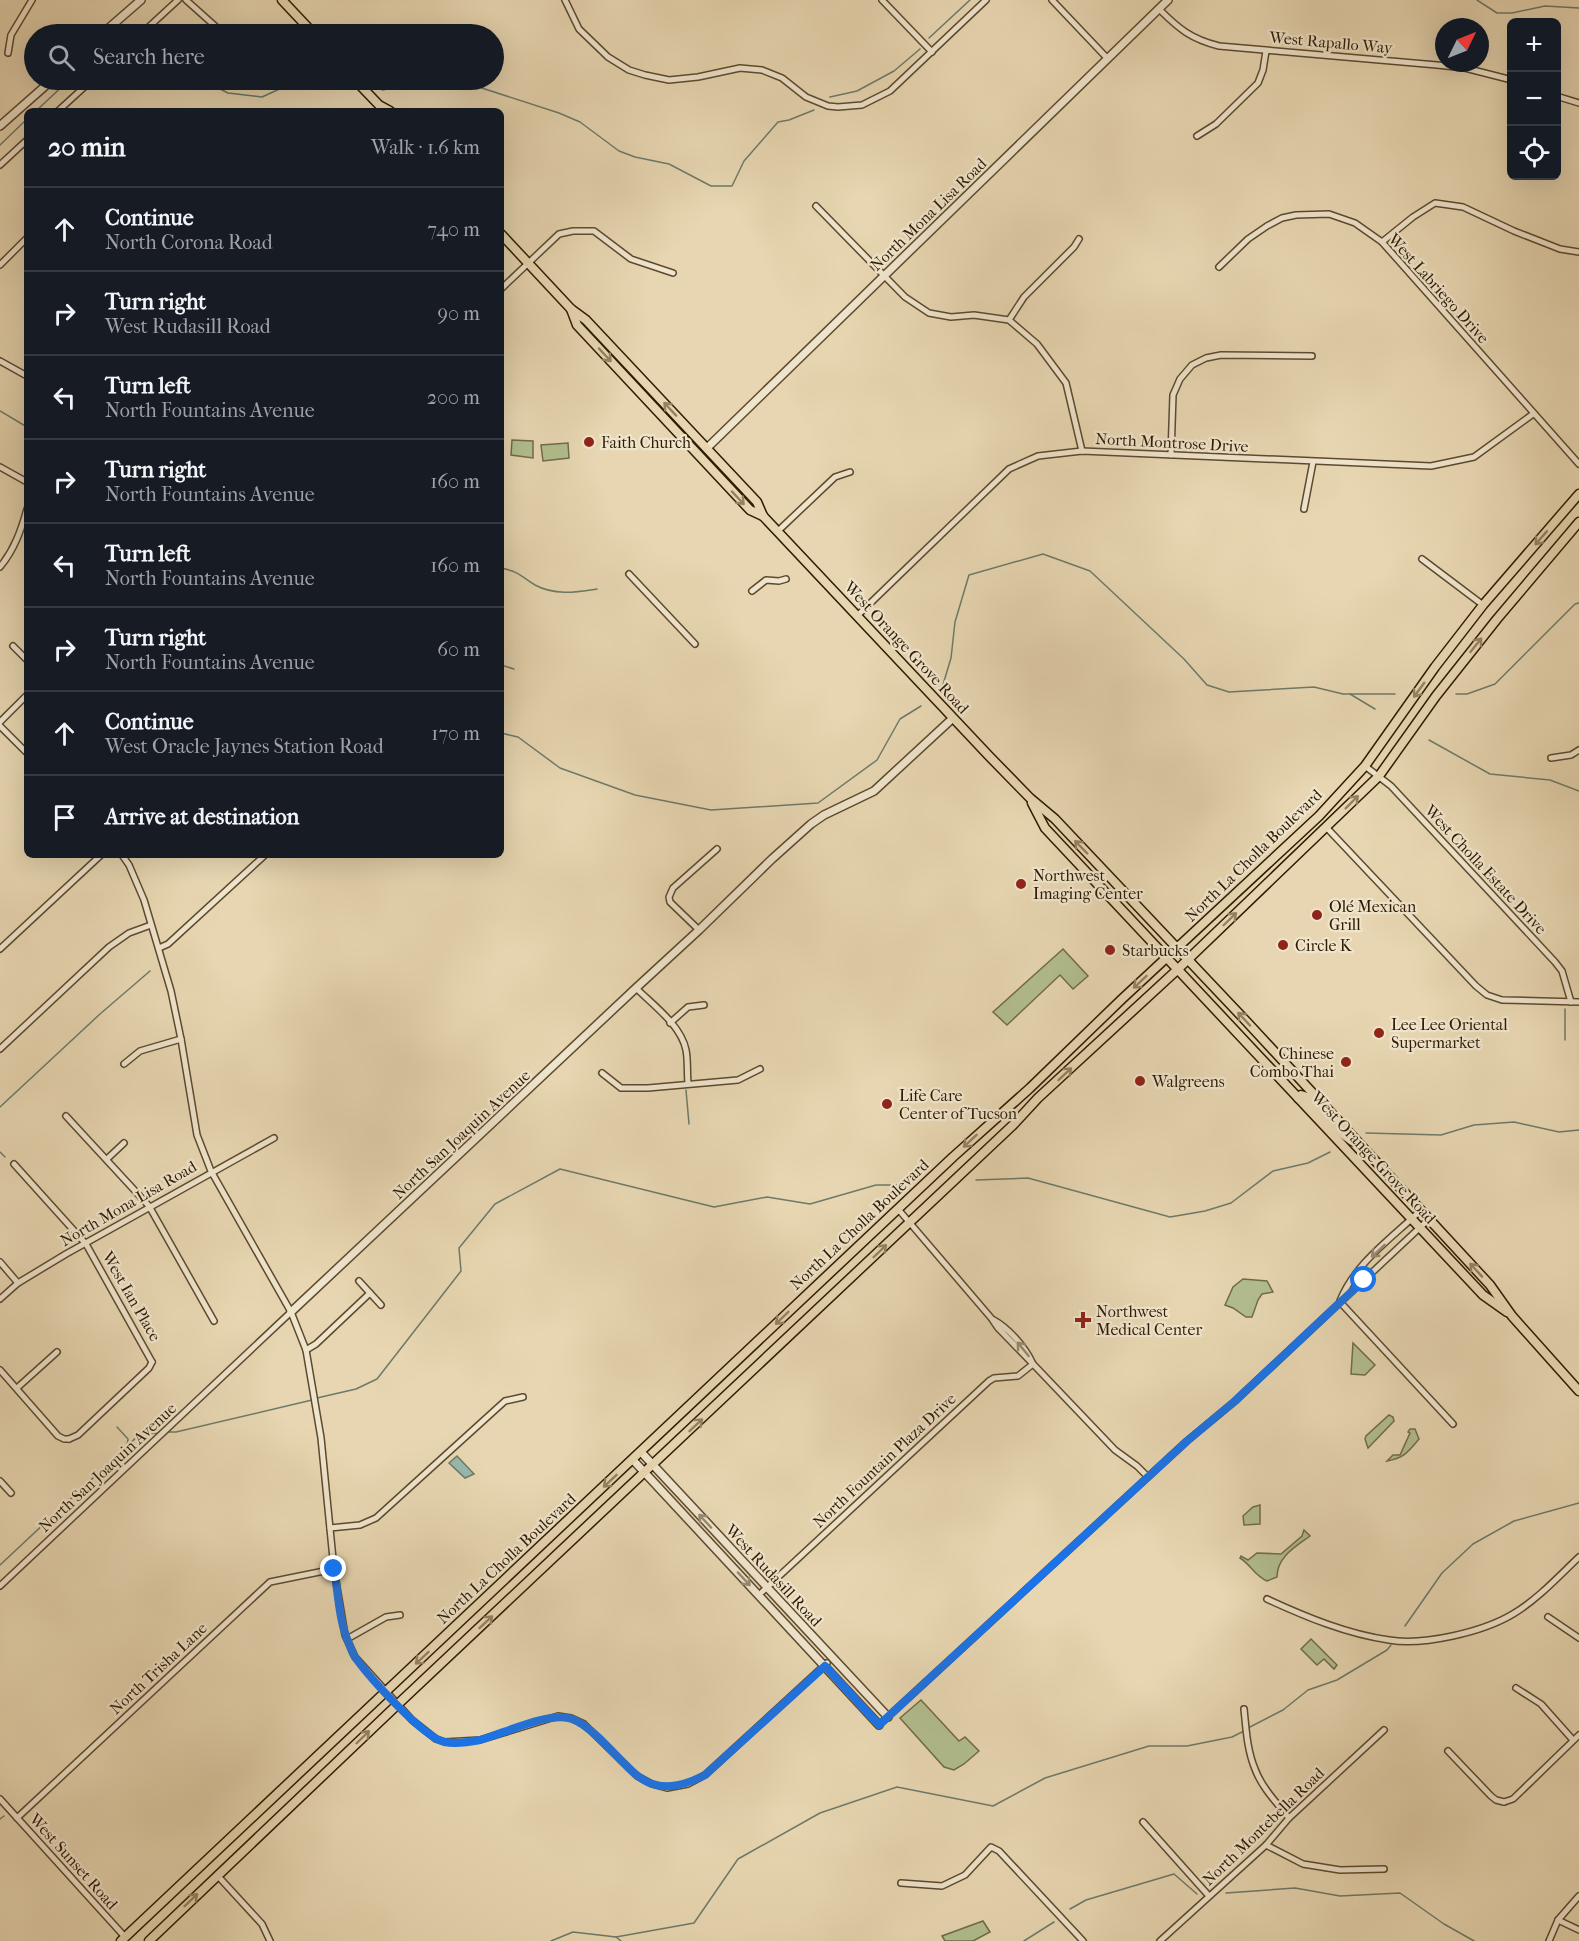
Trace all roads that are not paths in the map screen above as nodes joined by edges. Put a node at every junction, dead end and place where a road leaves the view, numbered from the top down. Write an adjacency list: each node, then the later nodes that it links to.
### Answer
1 (32, 0): 18 (street)
2 (141, 0): 12 (street)
3 (178, 0): 13 (street)
4 (186, 0): 14 (street)
5 (282, 0): 15 (main road)
6 (565, 0): 17 (street)
7 (882, 0): 17 (street)
8 (986, 0): 17 (street)
9 (1052, 0): 19 (street)
10 (1168, 0): 11 (street, North Mona Lisa Road)
11 (1159, 9): 16 (street, West Rapallo Way); 19 (street, North Mona Lisa Road)
12 (113, 24)
13 (152, 24)
14 (213, 24)
15 (305, 24)
16 (1266, 51): 20 (street, West Rapallo Way); 29 (street)
17 (932, 52)
18 (8, 53)
19 (1107, 58): 42 (street, North Mona Lisa Road)
20 (1507, 79)
21 (41, 90): 28 (street)
22 (81, 90): 26 (street)
23 (364, 90): 27 (main road)
24 (1561, 97): 25 (street)
25 (1579, 103)
26 (61, 108)
27 (381, 108)
28 (0, 126)
29 (1197, 136)
30 (24, 143): 31 (street)
31 (0, 165)
32 (816, 206): 42 (street)
33 (504, 237): 38 (main road, West Orange Grove Road)
34 (1079, 239): 45 (street)
35 (24, 241): 39 (street)
36 (1382, 242): 37 (street); 40 (street, West Labriego Drive); 49 (street, West Labriego Drive)
37 (1579, 252)
38 (529, 263): 41 (street); 43 (street); 44 (main road, West Orange Grove Road)
39 (0, 265)
40 (1219, 267)
41 (673, 273)
42 (885, 275): 45 (street); 50 (street, North Mona Lisa Road)
43 (504, 287)
44 (571, 309): 50 (main road, West Orange Grove Road, one-way to 44); 60 (main road, West Orange Grove Road, one-way to 60)
45 (1009, 320): 51 (street)
46 (1312, 356): 52 (street)
47 (0, 361): 48 (street)
48 (24, 374)
49 (1533, 414): 53 (street, North Montrose Drive); 54 (street, West Labriego Drive)
50 (706, 448): 60 (main road, West Orange Grove Road)
51 (1082, 450): 52 (street, North Montrose Drive); 70 (street, North Montrose Drive)
52 (1171, 455): 53 (street, North Montrose Drive)
53 (1313, 462): 59 (street)
54 (1579, 464)
55 (0, 467): 57 (street)
56 (850, 472): 63 (street)
57 (24, 480)
58 (1579, 494): 69 (main road, North La Cholla Boulevard, one-way to 69)
59 (1304, 509)
60 (763, 516): 63 (main road, West Orange Grove Road)
61 (24, 519): 65 (street)
62 (1579, 522): 81 (main road, North La Cholla Boulevard, one-way to 62)
63 (778, 531): 70 (main road, West Orange Grove Road)
64 (1422, 560): 69 (street)
65 (0, 567)
66 (629, 574): 71 (street)
67 (786, 579): 68 (street)
68 (752, 591)
69 (1483, 604): 80 (main road, North La Cholla Boulevard, one-way to 80)
70 (857, 616): 75 (main road, West Orange Grove Road)
71 (695, 645)
72 (13, 646): 73 (street)
73 (24, 657)
74 (24, 699): 76 (street)
75 (952, 718): 82 (main road, West Orange Grove Road); 89 (street, North San Joaquin Avenue)
76 (0, 724): 77 (street)
77 (24, 750)
78 (1579, 750): 79 (street)
79 (1551, 758)
80 (1365, 766): 81 (street, West Cholla Estate Drive); 93 (main road, North La Cholla Boulevard)
81 (1379, 776): 83 (main road, North La Cholla Boulevard, one-way to 81); 98 (street, West Cholla Estate Drive)
82 (1030, 798): 93 (main road, West Orange Grove Road, one-way to 82); 94 (main road, West Orange Grove Road)
83 (1326, 827): 95 (main road, North La Cholla Boulevard, one-way to 83); 98 (street)
84 (717, 849): 89 (street)
85 (98, 858): 91 (street)
86 (124, 858): 88 (street)
87 (262, 858): 92 (street)
88 (151, 926): 92 (street); 103 (street)
89 (699, 930): 97 (street, North San Joaquin Avenue)
90 (0, 939): 91 (street)
91 (3, 947)
92 (159, 948): 102 (street)
93 (1177, 948): 94 (main road, North La Cholla Boulevard); 95 (main road, West Orange Grove Road)
94 (1166, 958): 96 (main road, West Orange Grove Road); 117 (main road, North La Cholla Boulevard, one-way to 117)
95 (1188, 960): 96 (main road, North La Cholla Boulevard); 112 (main road, West Orange Grove Road, one-way to 95)
96 (1177, 970): 108 (main road, West Orange Grove Road); 121 (main road, North La Cholla Boulevard, one-way to 96)
97 (636, 988): 101 (street); 131 (street, North San Joaquin Avenue)
98 (1571, 1002): 99 (street)
99 (1579, 1002)
100 (704, 1005): 101 (street)
101 (670, 1023): 107 (street)
102 (181, 1039): 104 (street); 115 (street)
103 (0, 1049)
104 (124, 1064)
105 (760, 1069): 107 (street)
106 (602, 1073): 107 (street)
107 (688, 1083)
108 (1298, 1098): 112 (main road); 119 (main road, West Orange Grove Road)
109 (66, 1116): 113 (street)
110 (274, 1138): 115 (street, North Mona Lisa Road)
111 (124, 1143): 113 (street)
112 (1360, 1145): 118 (main road, West Orange Grove Road)
113 (107, 1159): 116 (street)
114 (14, 1164): 123 (street, West Ian Place)
115 (211, 1171): 116 (street, North Mona Lisa Road); 131 (street)
116 (148, 1206): 123 (street, North Mona Lisa Road); 133 (street)
117 (898, 1209): 121 (street); 142 (main road, North La Cholla Boulevard, one-way to 142)
118 (1421, 1210): 119 (street); 120 (main road, West Orange Grove Road)
119 (1412, 1219): 122 (main road, West Orange Grove Road); 129 (street, one-way to 129)
120 (1429, 1219): 122 (street); 132 (main road, West Orange Grove Road, one-way to 120)
121 (910, 1222): 136 (street); 144 (main road, North La Cholla Boulevard, one-way to 121)
122 (1420, 1228): 129 (street); 132 (main road, West Orange Grove Road)
123 (86, 1244): 126 (street, North Mona Lisa Road); 138 (street, West Ian Place)
124 (0, 1262): 126 (street)
125 (359, 1281): 127 (street)
126 (18, 1283): 128 (street, North Mona Lisa Road)
127 (370, 1293): 130 (street); 134 (street)
128 (0, 1299)
129 (1340, 1302): 141 (street); 146 (street)
130 (381, 1305)
131 (291, 1312): 134 (street); 152 (street, North San Joaquin Avenue)
132 (1512, 1316): 139 (main road, West Orange Grove Road)
133 (214, 1321)
134 (306, 1350): 149 (street)
135 (57, 1352): 138 (street)
136 (1033, 1364): 146 (street); 153 (street, North Fountain Plaza Drive)
137 (0, 1370): 138 (street)
138 (17, 1389)
139 (1579, 1391)
140 (523, 1398): 149 (street)
141 (1453, 1424)
142 (641, 1452): 143 (main road, North La Cholla Boulevard); 144 (street, West Rudasill Road)
143 (633, 1460): 145 (street, West Rudasill Road); 161 (main road, North La Cholla Boulevard, one-way to 161)
144 (653, 1465): 145 (main road, North La Cholla Boulevard); 153 (street, West Rudasill Road, one-way to 144)
145 (645, 1473): 159 (street, West Rudasill Road, one-way to 159); 162 (main road, North La Cholla Boulevard, one-way to 145)
146 (1148, 1477): 164 (street)
147 (0, 1481): 148 (street)
148 (11, 1493)
149 (330, 1528): 151 (street)
150 (1579, 1557): 154 (street)
151 (334, 1569): 158 (street); 171 (street, North Trisha Lane)
152 (0, 1586)
153 (764, 1590): 164 (street, West Rudasill Road)
154 (1267, 1599)
155 (400, 1615): 158 (street)
156 (1548, 1617): 157 (street)
157 (1579, 1638)
158 (347, 1639): 161 (street)
159 (826, 1665): 162 (street); 165 (street, West Rudasill Road)
160 (1516, 1688): 168 (street)
161 (386, 1692): 162 (street); 182 (main road, North La Cholla Boulevard)
162 (397, 1705): 176 (main road, North La Cholla Boulevard, one-way to 162)
163 (1244, 1709): 172 (street)
164 (888, 1717): 165 (street)
165 (879, 1725)
166 (1384, 1730): 172 (street, North Montebella Road)
167 (1579, 1735): 168 (street)
168 (1573, 1740): 169 (street)
169 (1448, 1751)
170 (0, 1799): 171 (street, West Sunset Road)
171 (17, 1818): 182 (street, West Sunset Road)
172 (1289, 1818): 174 (street, North Montebella Road)
173 (1143, 1822): 178 (street)
174 (1266, 1845): 175 (street); 178 (street, North Montebella Road)
175 (1384, 1869)
176 (217, 1875): 183 (main road, North La Cholla Boulevard, one-way to 176); 184 (street)
177 (901, 1883): 185 (street)
178 (1209, 1896): 186 (street, North Montebella Road)
179 (1579, 1896): 180 (street)
180 (1558, 1920): 181 (street); 187 (street)
181 (1579, 1930)
182 (125, 1940)
183 (149, 1941)
184 (270, 1941)
185 (1083, 1941)
186 (1160, 1941)
187 (1549, 1941)

